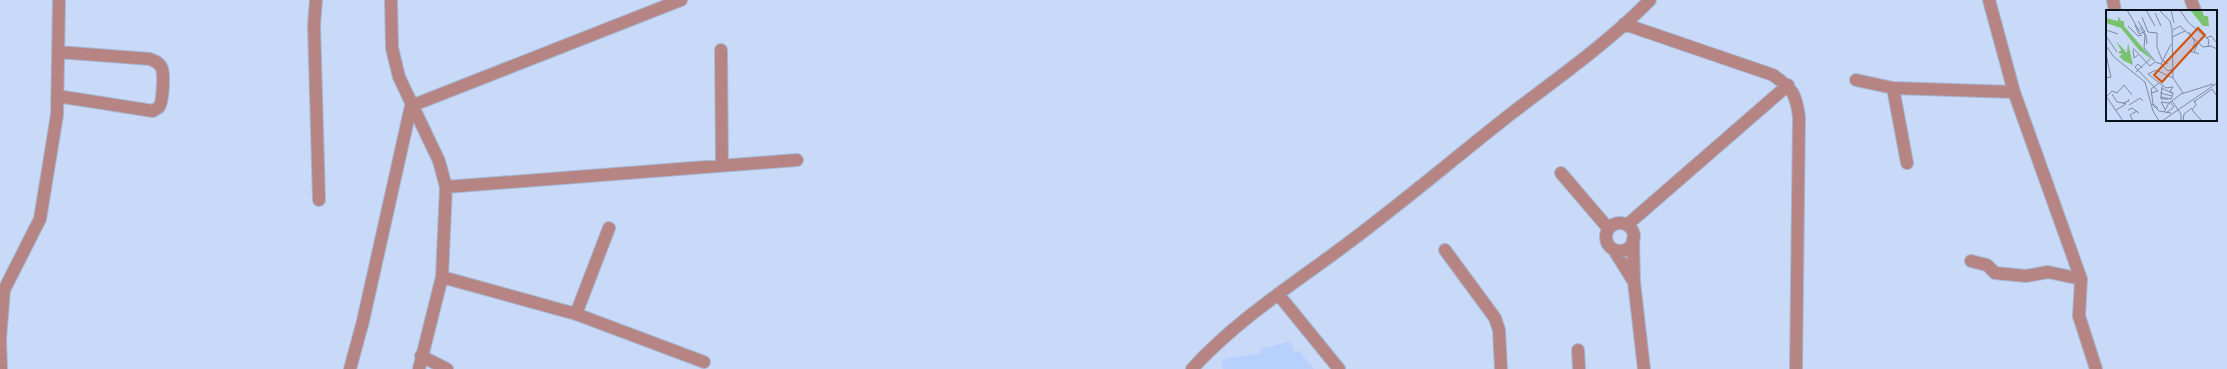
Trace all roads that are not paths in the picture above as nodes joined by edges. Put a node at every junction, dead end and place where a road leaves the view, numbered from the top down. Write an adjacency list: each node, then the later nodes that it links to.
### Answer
1 (59, 0): 13 (street)
2 (316, 0): 25 (street)
3 (391, 0): 19 (street)
4 (681, 0): 19 (street)
5 (1650, 0): 11 (street)
6 (1989, 0): 17 (street)
7 (2113, 0): 9 (street)
8 (2191, 0): 10 (street)
9 (2115, 10)
10 (2194, 10)
11 (1624, 24): 15 (street); 36 (street)
12 (721, 50): 22 (street)
13 (58, 52): 18 (street); 18 (street)
14 (1856, 80): 16 (street)
15 (1788, 85): 26 (street); 51 (street)
16 (1893, 88): 17 (street); 21 (street)
17 (2014, 92): 34 (street)
18 (57, 96): 38 (street)
19 (411, 106): 24 (street); 43 (street)
20 (797, 160): 22 (street)
21 (1907, 163)
22 (722, 166): 24 (street)
23 (1561, 174): 28 (street)
24 (446, 187): 33 (street)
25 (319, 200)
26 (1627, 225): 28 (street); 29 (street)
27 (609, 228): 37 (street)
28 (1608, 228): 31 (street)
29 (1634, 239): 31 (street); 35 (street)
30 (1445, 250): 48 (street)
31 (1614, 250): 35 (street)
32 (1971, 261): 34 (street)
33 (442, 277): 37 (street); 40 (street)
34 (2081, 280): 52 (street)
35 (1634, 282): 50 (street)
36 (1278, 294): 46 (street); 47 (street)
37 (576, 314): 41 (street)
38 (0, 339): 42 (street)
39 (1578, 350): 49 (street)
40 (421, 356): 44 (street); 45 (street)
41 (704, 362)
42 (1, 369)
43 (350, 369)
44 (419, 369)
45 (447, 369)
46 (1192, 369)
47 (1339, 369)
48 (1501, 369)
49 (1579, 369)
50 (1644, 369)
51 (1796, 369)
52 (2096, 369)

